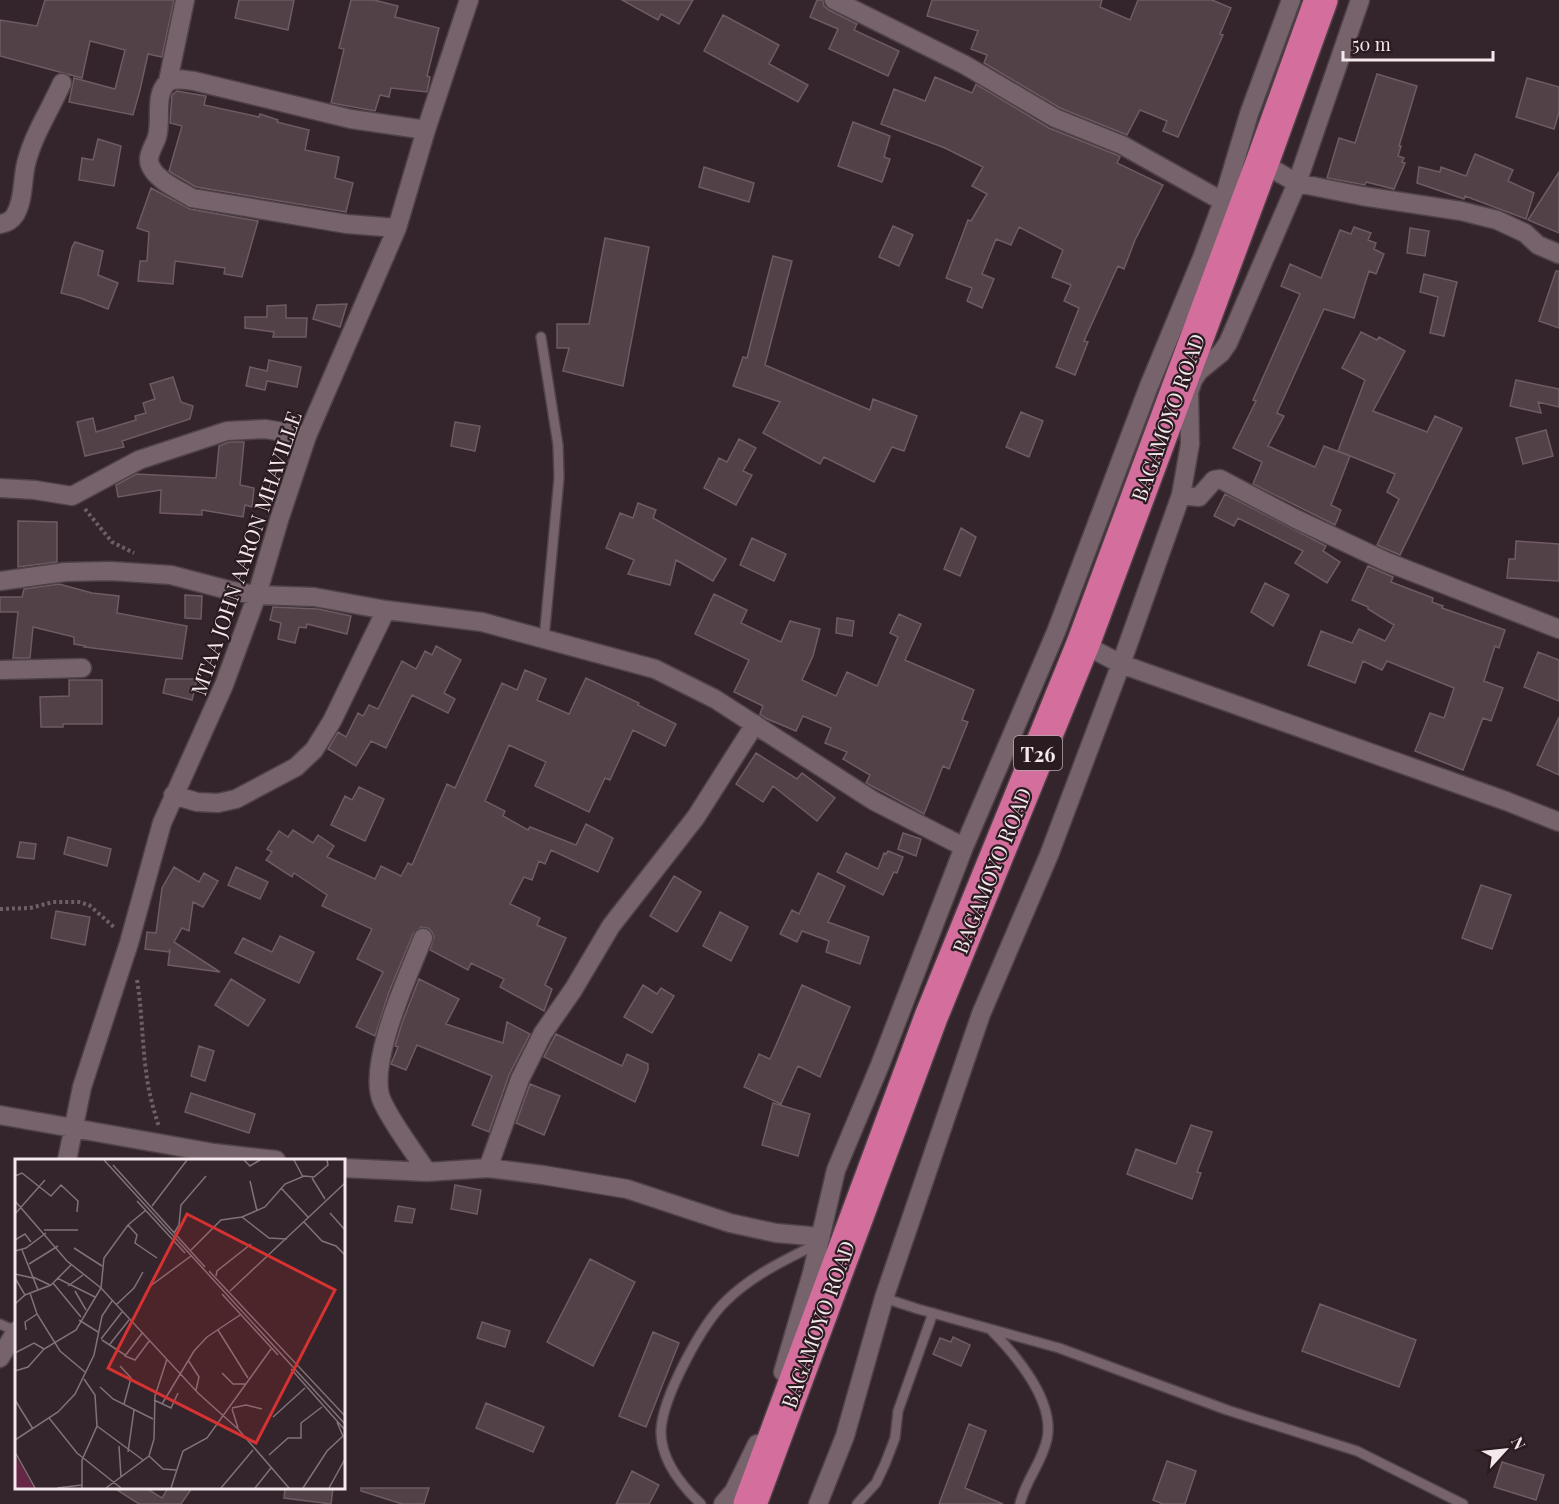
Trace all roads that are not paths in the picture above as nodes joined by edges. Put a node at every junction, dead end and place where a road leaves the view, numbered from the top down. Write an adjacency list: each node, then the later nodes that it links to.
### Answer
1 (185, 0): 7 (street)
2 (469, 0): 9 (street, MTAA JOHN AARON MHAVILLE)
3 (834, 0): 12 (street)
4 (1290, 0): 12 (street)
5 (1321, 0): 10 (highway, BAGAMOYO ROAD / T26)
6 (1360, 0): 11 (street)
7 (168, 81): 9 (street); 14 (street)
8 (63, 83): 13 (street)
9 (426, 130): 14 (street, MTAA JOHN AARON MHAVILLE)
10 (1262, 163): 11 (street); 12 (highway, BAGAMOYO ROAD / T26)
11 (1297, 183): 15 (street); 17 (street)
12 (1233, 207): 17 (highway, BAGAMOYO ROAD / T26); 33 (street)
13 (0, 224)
14 (397, 228): 18 (street, MTAA JOHN AARON MHAVILLE)
15 (1559, 254)
16 (541, 337): 25 (lane)
17 (1187, 378): 20 (street); 26 (highway, BAGAMOYO ROAD / T26)
18 (307, 436): 19 (street); 22 (street, MTAA JOHN AARON MHAVILLE)
19 (0, 488)
20 (1181, 495): 24 (street); 27 (street)
21 (0, 581): 22 (street)
22 (257, 595): 23 (street); 31 (street, MTAA JOHN AARON MHAVILLE)
23 (386, 610): 25 (street); 31 (street)
24 (1559, 629)
25 (543, 639): 30 (street)
26 (1083, 644): 27 (street); 54 (highway, BAGAMOYO ROAD / T26)
27 (1121, 664): 32 (street); 45 (street)
28 (82, 668): 29 (street)
29 (0, 670)
30 (755, 724): 33 (street); 42 (street)
31 (174, 795): 36 (street, MTAA JOHN AARON MHAVILLE)
32 (1559, 822)
33 (964, 847): 44 (street)
34 (423, 938): 43 (street)
35 (0, 1115): 36 (street)
36 (73, 1127): 37 (street); 38 (street, MTAA JOHN AARON MHAVILLE)
37 (214, 1153): 39 (street); 40 (street)
38 (67, 1159)
39 (190, 1159)
40 (260, 1159)
41 (345, 1168): 43 (street)
42 (488, 1168): 43 (street); 44 (street)
43 (427, 1172)
44 (820, 1240): 52 (lane); 53 (street)
45 (884, 1298): 46 (lane); 55 (street)
46 (933, 1314): 48 (lane); 56 (lane)
47 (0, 1324): 49 (lane)
48 (990, 1328): 57 (lane); 58 (lane)
49 (15, 1331)
50 (15, 1333): 51 (street)
51 (0, 1358)
52 (701, 1504)
53 (723, 1504)
54 (750, 1504)
55 (818, 1504)
56 (857, 1504)
57 (1020, 1504)
58 (1462, 1504)

